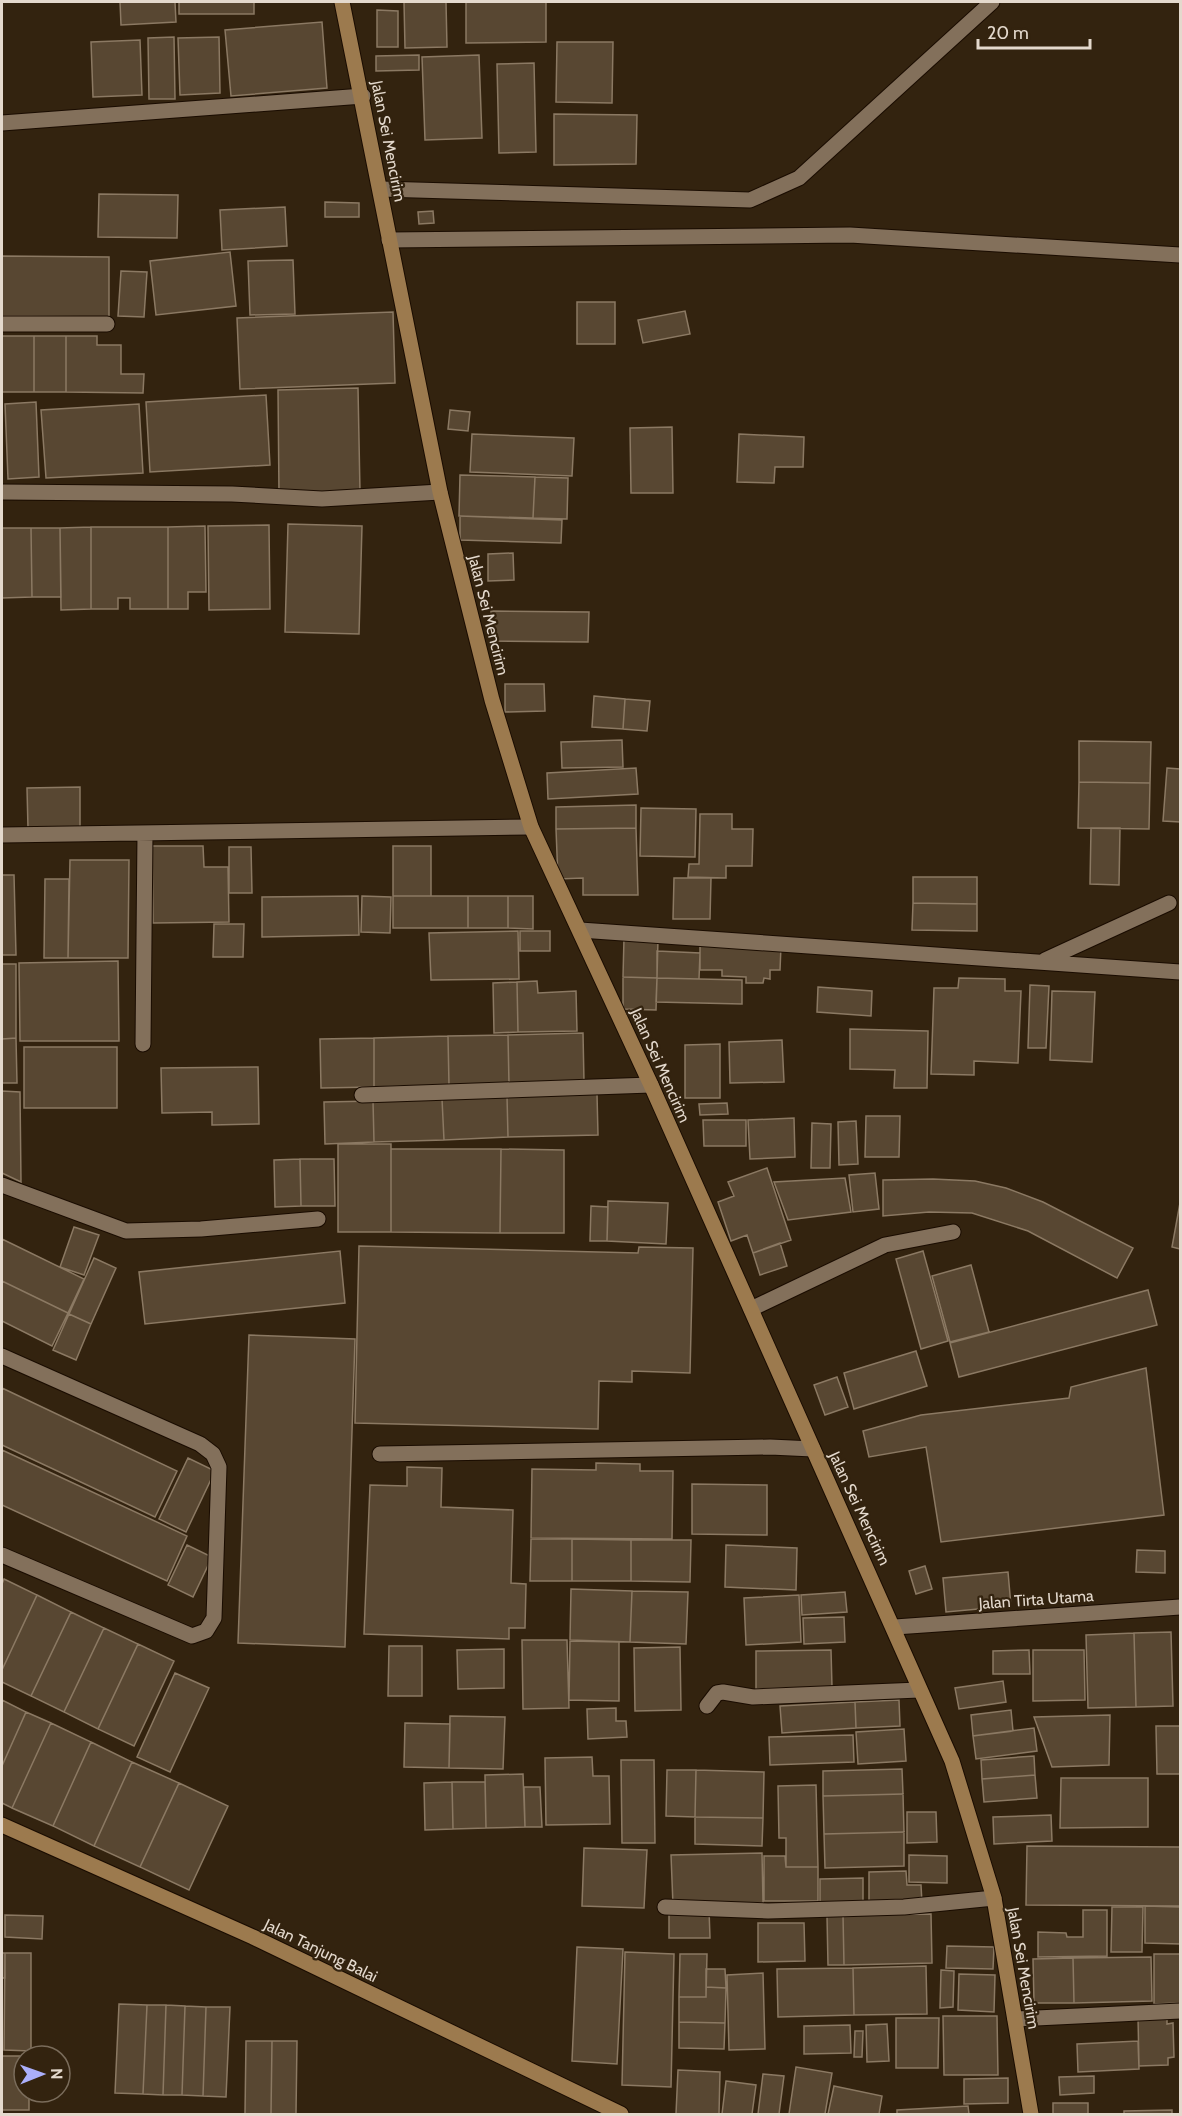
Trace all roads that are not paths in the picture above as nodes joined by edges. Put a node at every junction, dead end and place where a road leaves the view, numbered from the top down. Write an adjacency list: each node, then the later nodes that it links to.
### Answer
1 (342, 2): 3 (street, Jalan Sei Mencirim)
2 (992, 2): 5 (street)
3 (363, 96): 4 (street); 5 (street, Jalan Sei Mencirim)
4 (2, 123)
5 (381, 189): 6 (street, Jalan Sei Mencirim)
6 (389, 240): 7 (street); 11 (street, Jalan Sei Mencirim)
7 (1180, 255)
8 (2, 324): 9 (street)
9 (107, 324)
10 (2, 492): 11 (street)
11 (440, 492): 12 (street, Jalan Sei Mencirim)
12 (531, 827): 13 (street); 16 (street, Jalan Sei Mencirim)
13 (145, 833): 14 (street); 19 (street)
14 (2, 835)
15 (1169, 903): 17 (street)
16 (580, 930): 17 (street); 20 (street, Jalan Sei Mencirim)
17 (1042, 962): 18 (street)
18 (1180, 972)
19 (143, 1044)
20 (651, 1085): 21 (street); 25 (street, Jalan Sei Mencirim)
21 (362, 1095)
22 (2, 1185): 23 (street)
23 (318, 1219)
24 (953, 1232): 25 (street)
25 (751, 1309): 27 (street, Jalan Sei Mencirim)
26 (2, 1356): 29 (street)
27 (813, 1449): 28 (street); 31 (street, Jalan Sei Mencirim)
28 (380, 1454)
29 (2, 1556)
30 (1180, 1607): 31 (street, Jalan Tirta Utama)
31 (895, 1627): 32 (street, Jalan Sei Mencirim)
32 (919, 1690): 33 (street); 35 (street, Jalan Sei Mencirim)
33 (706, 1706)
34 (2, 1825): 39 (street, Jalan Tanjung Balai)
35 (994, 1898): 36 (street); 38 (street, Jalan Sei Mencirim)
36 (665, 1907)
37 (1180, 2011): 38 (street)
38 (1015, 2019): 40 (street, Jalan Sei Mencirim)
39 (621, 2115)
40 (1031, 2115)

